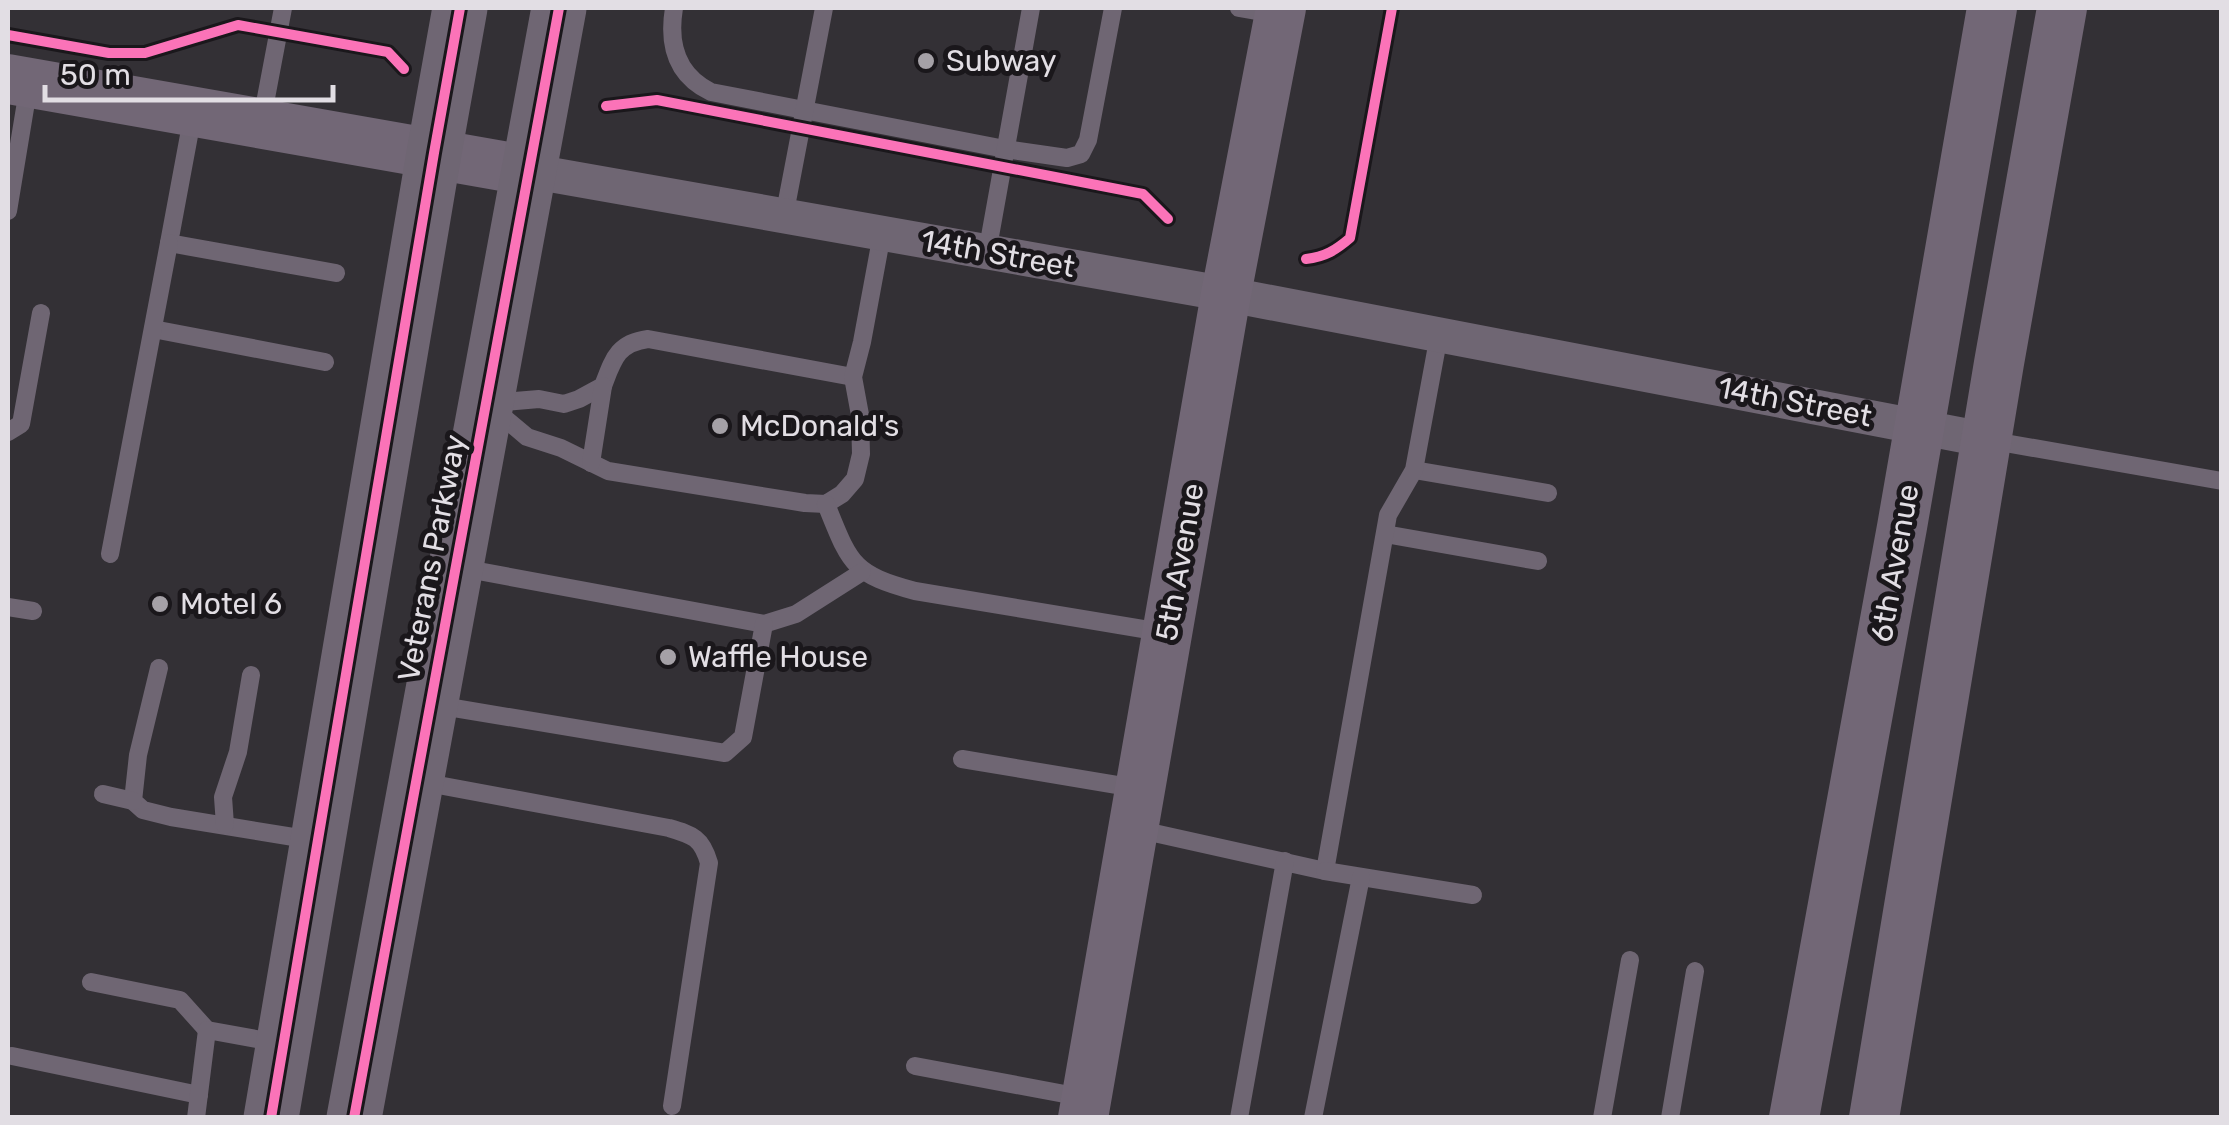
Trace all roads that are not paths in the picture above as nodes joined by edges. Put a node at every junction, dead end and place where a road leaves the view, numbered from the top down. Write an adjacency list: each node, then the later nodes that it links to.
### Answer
1 (282, 8): 14 (lane)
2 (460, 8): 16 (main road, Veterans Parkway)
3 (559, 8): 17 (main road, Veterans Parkway)
4 (674, 8): 12 (lane)
5 (824, 8): 12 (lane)
6 (1031, 8): 15 (lane)
7 (1113, 8): 15 (lane)
8 (1992, 8): 32 (street, 6th Avenue)
9 (2062, 8): 34 (street)
10 (1267, 10): 24 (street, 5th Avenue)
11 (18, 81): 13 (street, 14th Street); 18 (lane)
12 (804, 110): 15 (lane); 19 (lane)
13 (193, 113): 14 (street, 14th Street); 21 (lane)
14 (260, 124): 16 (street, 14th Street)
15 (1005, 150): 22 (lane)
16 (434, 153): 17 (street, 14th Street); 58 (main road, Veterans Parkway)
17 (530, 171): 19 (street, 14th Street); 31 (main road, Veterans Parkway)
18 (8, 211)
19 (784, 218): 20 (street, 14th Street)
20 (882, 234): 22 (street, 14th Street); 29 (lane)
21 (169, 243): 23 (lane); 26 (lane)
22 (986, 252): 24 (street, 14th Street)
23 (336, 273)
24 (1226, 294): 27 (street, 14th Street); 48 (street, 5th Avenue)
25 (41, 313): 33 (lane)
26 (153, 328): 28 (lane); 41 (lane)
27 (1439, 335): 32 (street, 14th Street); 36 (lane)
28 (325, 362)
29 (853, 376): 30 (lane); 39 (lane)
30 (604, 386): 31 (lane); 35 (lane)
31 (487, 404): 35 (lane); 43 (main road, Veterans Parkway)
32 (1920, 426): 34 (street, 14th Street); 80 (street, 6th Avenue)
33 (8, 432)
34 (1987, 440): 37 (lane); 81 (street)
35 (591, 463): 39 (lane)
36 (1414, 470): 38 (lane); 40 (lane)
37 (2222, 481)
38 (1548, 493)
39 (826, 504): 44 (lane)
40 (1384, 534): 42 (lane); 60 (lane)
41 (110, 554)
42 (1538, 561)
43 (456, 567): 47 (lane); 51 (main road, Veterans Parkway)
44 (862, 572): 47 (lane); 48 (lane)
45 (8, 606): 46 (lane)
46 (32, 611)
47 (764, 624): 51 (lane)
48 (1167, 633): 56 (street, 5th Avenue)
49 (159, 668): 55 (lane)
50 (252, 675): 57 (lane)
51 (430, 704): 53 (main road, Veterans Parkway)
52 (962, 760): 56 (lane)
53 (416, 781): 71 (lane); 75 (main road, Veterans Parkway)
54 (102, 794): 55 (lane)
55 (133, 802): 57 (lane)
56 (1137, 809): 59 (lane); 72 (street, 5th Avenue)
57 (225, 826): 58 (lane)
58 (318, 840): 67 (main road, Veterans Parkway)
59 (1285, 862): 60 (lane); 76 (lane)
60 (1325, 870): 61 (lane)
61 (1361, 877): 62 (lane); 77 (lane)
62 (1473, 895)
63 (1630, 960): 78 (lane)
64 (1695, 971): 79 (lane)
65 (91, 982): 66 (lane)
66 (208, 1030): 67 (lane); 70 (lane)
67 (284, 1044): 74 (main road, Veterans Parkway)
68 (12, 1056): 70 (lane)
69 (915, 1066): 72 (lane)
70 (199, 1095): 73 (lane)
71 (672, 1106)
72 (1084, 1108)
73 (196, 1118)
74 (271, 1118)
75 (354, 1118)
76 (1239, 1118)
77 (1314, 1118)
78 (1602, 1118)
79 (1670, 1118)
80 (1794, 1118)
81 (1874, 1118)

